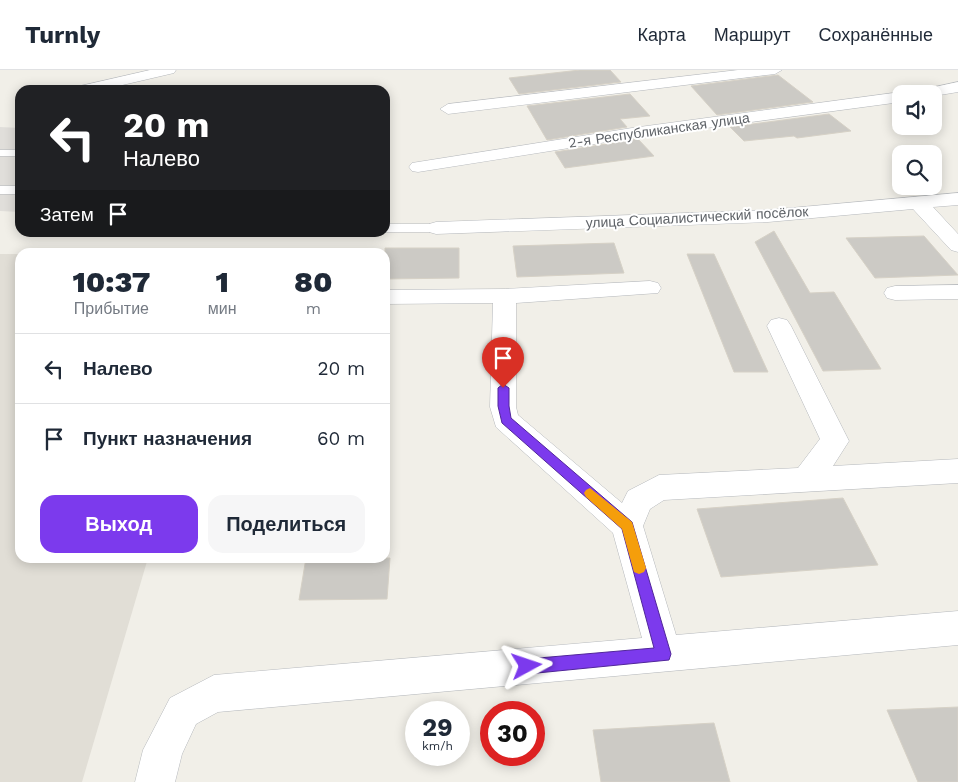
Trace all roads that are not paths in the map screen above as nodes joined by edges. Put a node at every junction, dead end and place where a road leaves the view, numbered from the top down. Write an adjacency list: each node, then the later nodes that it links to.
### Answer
1 (170, 70): 3 (street)
2 (775, 70): 7 (street)
3 (103, 85)
4 (958, 87): 5 (street)
5 (942, 90)
6 (892, 98): 10 (street, 2-я Республиканская улица)
7 (448, 109)
8 (0, 153): 9 (lane)
9 (15, 153)
10 (418, 167)
11 (0, 190): 12 (lane)
12 (15, 190)
13 (958, 199): 14 (street, улица Социалистический посёлок)
14 (918, 202): 16 (street, улица Социалистический посёлок); 17 (street)
15 (390, 228): 16 (lane)
16 (436, 228)
17 (958, 246)
18 (650, 288): 21 (street)
19 (958, 292): 20 (street)
20 (895, 293)
21 (505, 296): 22 (street); 26 (street)
22 (390, 297)
23 (778, 326): 25 (street)
24 (958, 471): 25 (street)
25 (806, 480): 26 (street)
26 (627, 526): 28 (street)
27 (958, 628): 28 (street)
28 (664, 654): 29 (street)
29 (155, 782)

